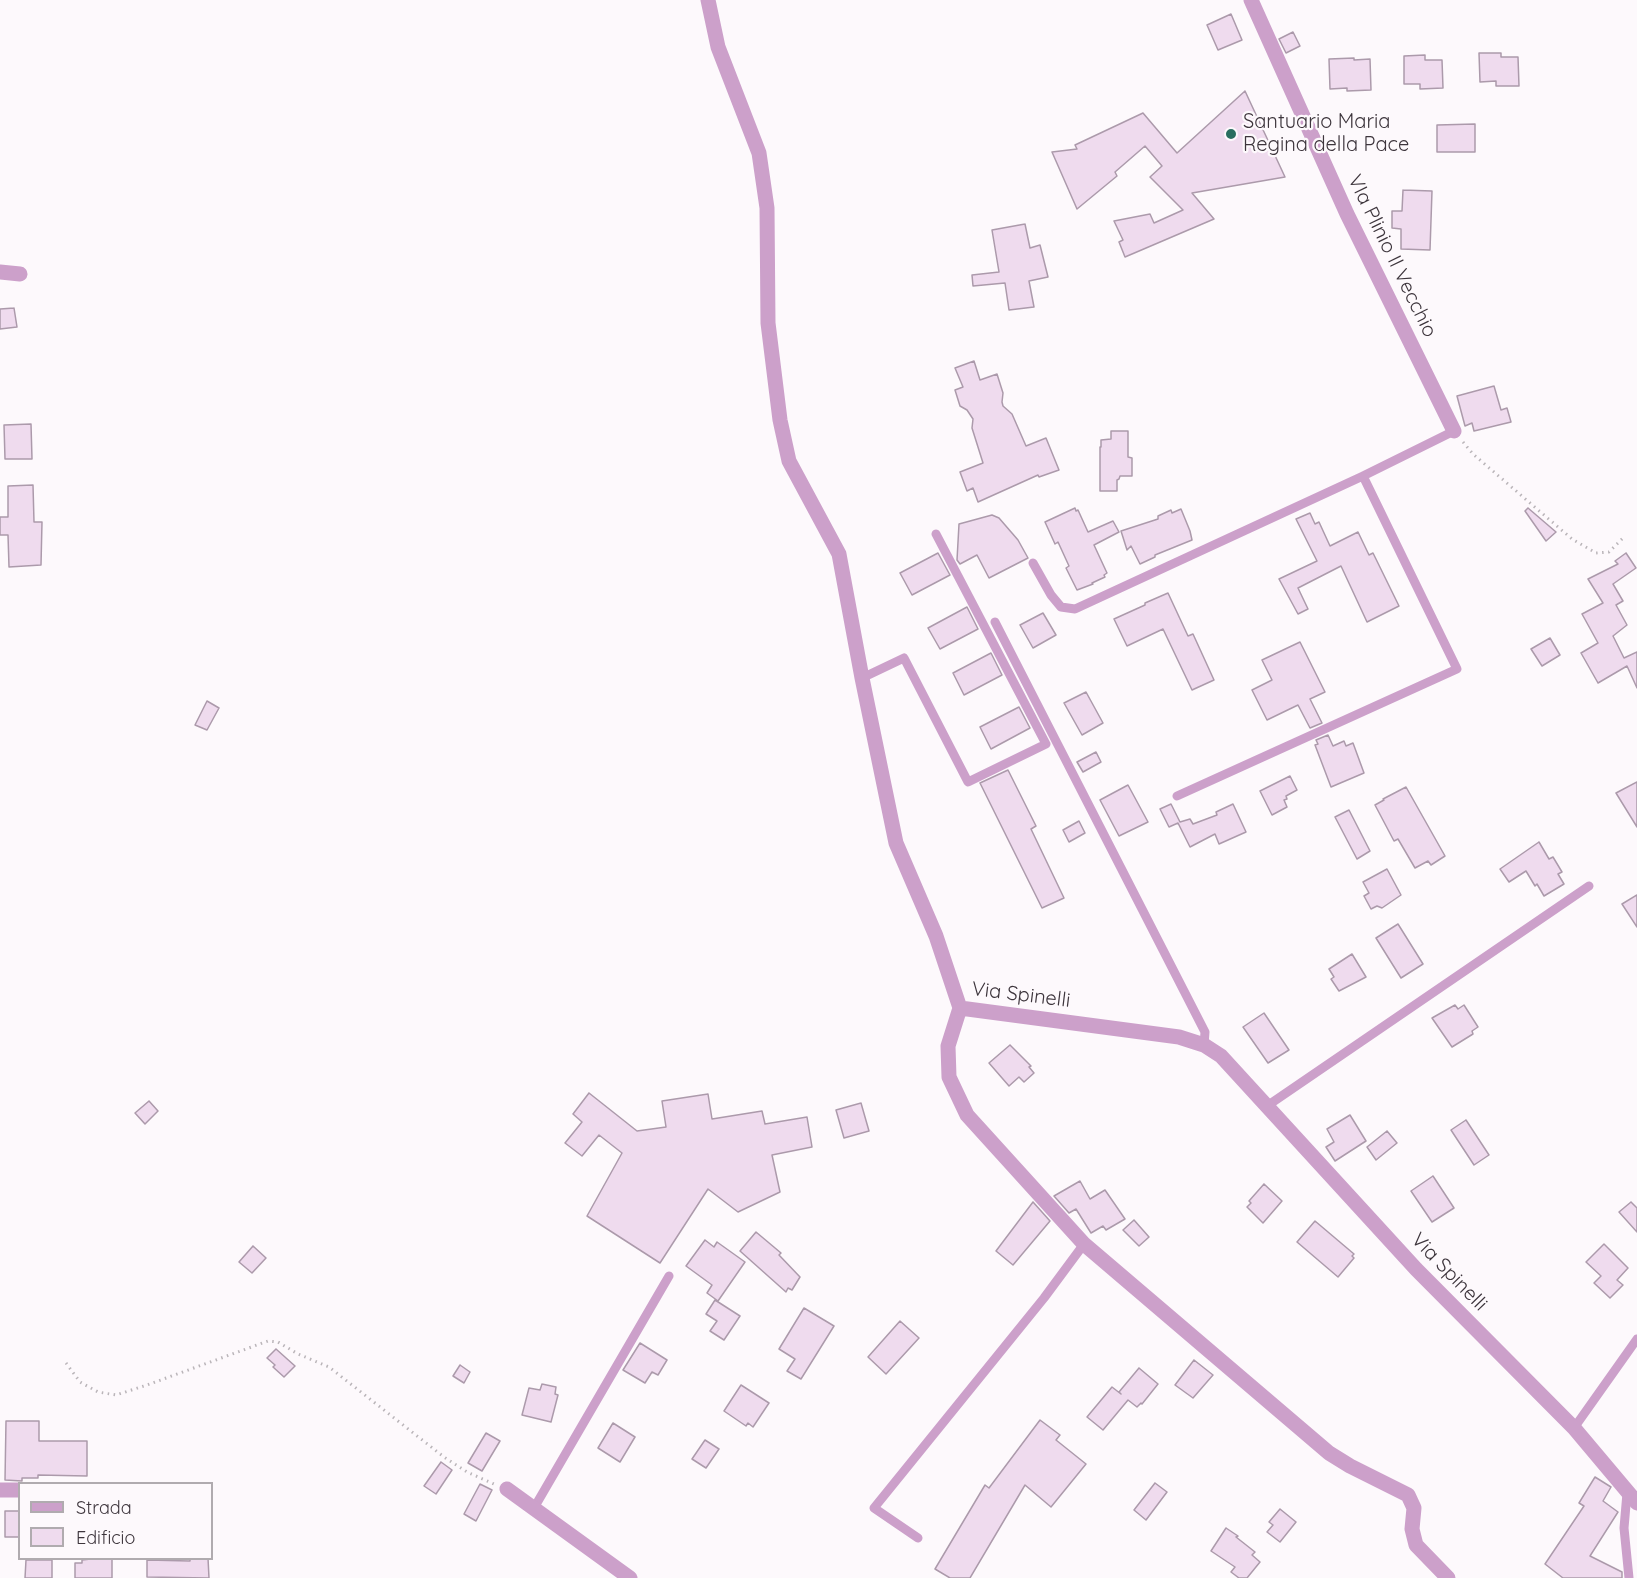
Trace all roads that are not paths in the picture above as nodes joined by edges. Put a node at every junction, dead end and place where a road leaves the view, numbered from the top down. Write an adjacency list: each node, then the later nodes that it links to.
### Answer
1 (708, 0): 10 (street)
2 (1251, 0): 5 (street, VIa Plinio Il Vecchio)
3 (0, 272): 4 (street)
4 (20, 274)
5 (1454, 431): 6 (lane)
6 (1362, 476): 8 (lane); 11 (lane)
7 (936, 534): 10 (lane)
8 (1033, 563)
9 (995, 622): 14 (lane)
10 (862, 678): 13 (street)
11 (1177, 796)
12 (1589, 886): 15 (lane)
13 (960, 1008): 14 (street, Via Spinelli); 16 (street, Via Spinelli)
14 (1204, 1045): 15 (street, Via Spinelli)
15 (1267, 1106): 19 (street, Via Spinelli)
16 (1084, 1244): 25 (lane); 27 (street, Via Spinelli)
17 (669, 1276): 24 (lane)
18 (1637, 1339): 19 (lane)
19 (1574, 1428): 23 (street, Via Spinelli)
20 (507, 1489): 24 (street)
21 (0, 1490): 22 (street)
22 (18, 1490)
23 (1632, 1498): 28 (lane)
24 (534, 1508): 26 (street)
25 (918, 1538)
26 (630, 1578)
27 (1448, 1578)
28 (1629, 1578)

